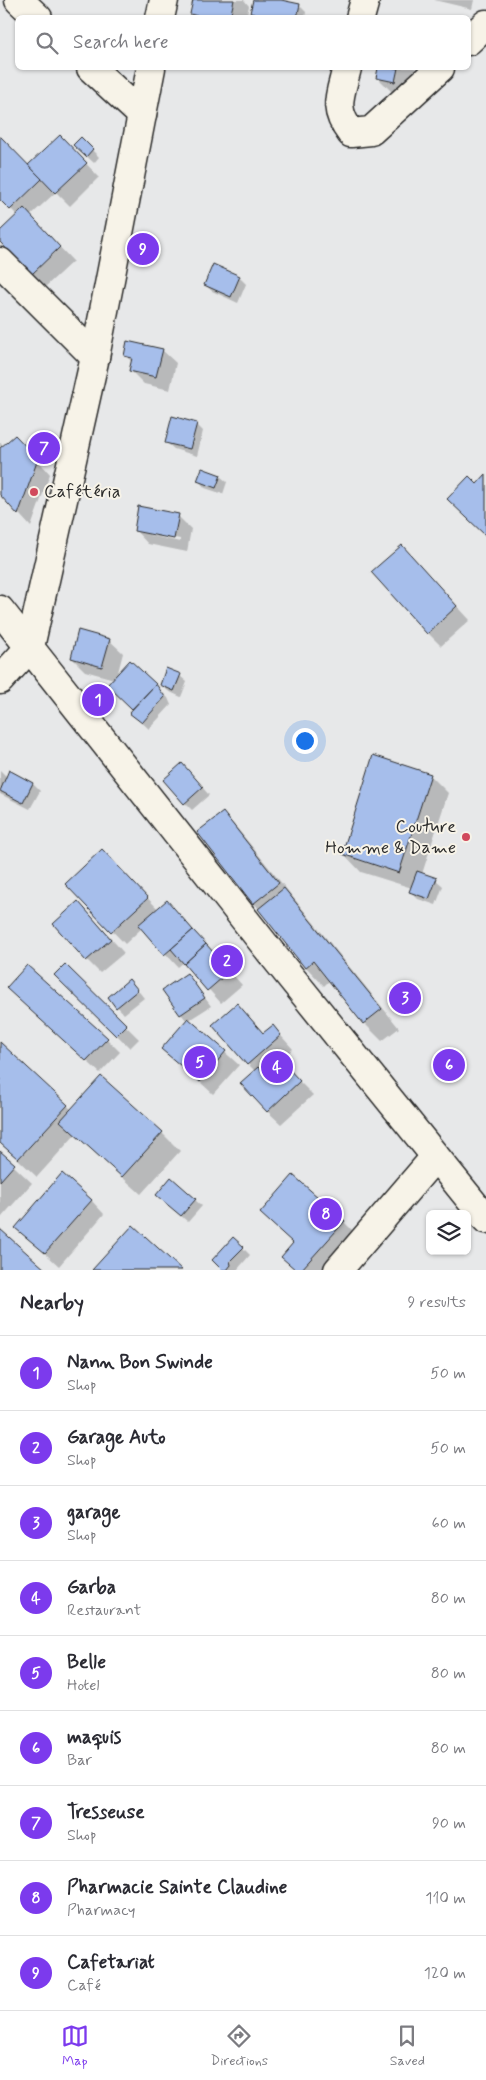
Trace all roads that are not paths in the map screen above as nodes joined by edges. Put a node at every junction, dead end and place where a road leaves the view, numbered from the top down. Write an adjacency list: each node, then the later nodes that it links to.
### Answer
1 (19, 0): 4 (street)
2 (164, 0): 5 (street)
3 (365, 0): 6 (street)
4 (35, 15)
5 (161, 15)
6 (361, 15)
7 (486, 24): 8 (street)
8 (471, 37)
9 (93, 70): 13 (street)
10 (151, 70): 13 (street)
11 (346, 70): 12 (street)
12 (438, 70)
13 (142, 115): 15 (street)
14 (0, 262): 15 (street)
15 (95, 357): 17 (street)
16 (0, 610): 17 (street)
17 (30, 647): 18 (street); 19 (street)
18 (0, 680)
19 (435, 1157): 20 (street); 21 (street)
20 (486, 1220)
21 (338, 1270)

